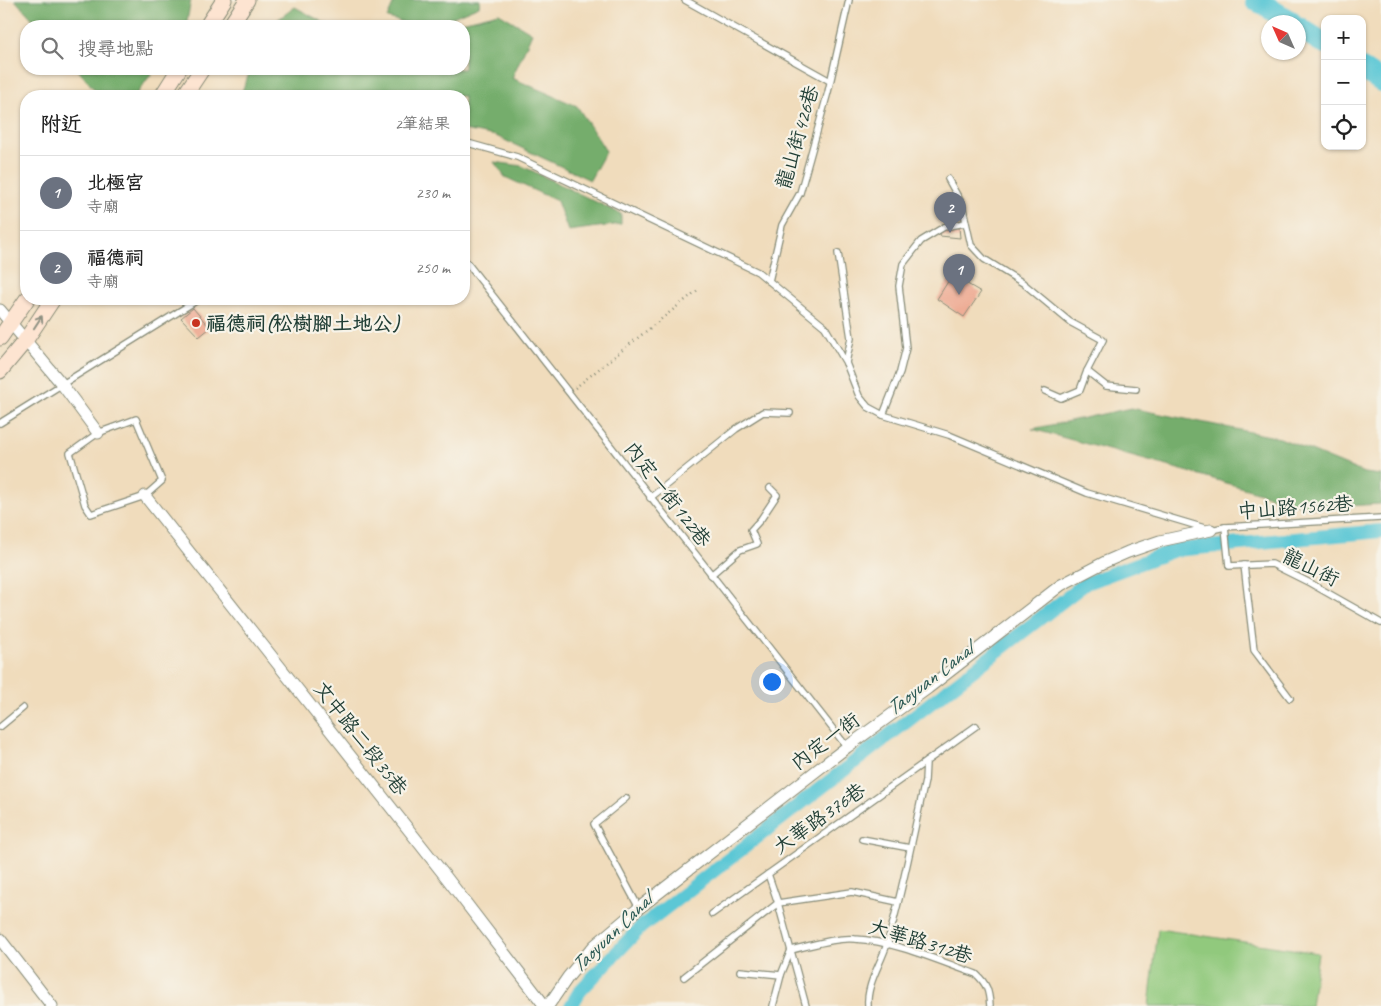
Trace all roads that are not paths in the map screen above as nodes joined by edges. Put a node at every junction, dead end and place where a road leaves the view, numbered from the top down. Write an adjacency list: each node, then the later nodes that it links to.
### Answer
1 (247, 0): 6 (street)
2 (685, 0): 9 (lane)
3 (849, 0): 9 (lane, 龍山街426巷)
4 (221, 4): 5 (street)
5 (211, 20)
6 (234, 20)
7 (175, 75): 10 (street)
8 (198, 75): 11 (street)
9 (830, 81): 17 (lane, 龍山街426巷)
10 (166, 90)
11 (188, 90)
12 (470, 144): 17 (lane)
13 (948, 179): 14 (lane)
14 (965, 223): 27 (lane); 32 (lane)
15 (838, 253): 25 (lane)
16 (470, 267): 37 (lane, 內定一街122巷)
17 (769, 281): 25 (lane)
18 (24, 305): 22 (street)
19 (49, 305): 24 (street, one-way to 19)
20 (189, 305): 28 (lane)
21 (0, 310): 22 (street)
22 (11, 323): 23 (street); 24 (street)
23 (0, 338)
24 (25, 341): 26 (street); 28 (street)
25 (846, 363): 32 (lane)
26 (0, 371)
27 (1087, 371): 29 (lane); 30 (lane)
28 (61, 383): 33 (lane); 34 (street)
29 (1136, 389)
30 (1045, 391)
31 (790, 413): 37 (lane)
32 (883, 415): 40 (lane)
33 (0, 423)
34 (98, 433): 36 (lane); 36 (lane)
35 (770, 488): 42 (lane)
36 (145, 496): 65 (street, 文中路二段35巷)
37 (650, 498): 42 (lane, 內定一街122巷)
38 (1381, 518): 39 (lane, 中山路1562巷)
39 (1226, 528): 40 (lane, 中山路1562巷); 41 (lane, 龍山街)
40 (1211, 530): 48 (street, 內定一街)
41 (1244, 565): 43 (lane, 龍山街); 44 (lane)
42 (711, 575): 48 (lane, 內定一街122巷)
43 (1381, 623)
44 (1290, 698)
45 (23, 708): 47 (lane)
46 (976, 726): 49 (lane, 大華路376巷)
47 (0, 727)
48 (847, 747): 56 (street, 內定一街)
49 (926, 762): 52 (lane); 53 (lane, 大華路376巷)
50 (626, 798): 56 (lane)
51 (862, 839): 52 (lane)
52 (910, 848): 55 (lane)
53 (768, 874): 54 (lane, 大華路376巷); 57 (lane)
54 (778, 902): 55 (lane); 60 (lane, 大華路376巷); 63 (lane)
55 (898, 902): 59 (lane)
56 (639, 908): 65 (street, 內定一街)
57 (712, 914)
58 (0, 939): 64 (street)
59 (887, 944): 60 (lane, 大華路312巷); 68 (lane); 69 (lane, 大華路312巷)
60 (791, 950): 62 (lane); 67 (lane, 大華路376巷)
61 (740, 971): 62 (lane)
62 (781, 975): 66 (lane)
63 (684, 977)
64 (52, 1006)
65 (546, 1006)
66 (773, 1006)
67 (806, 1006)
68 (868, 1006)
69 (990, 1006)

